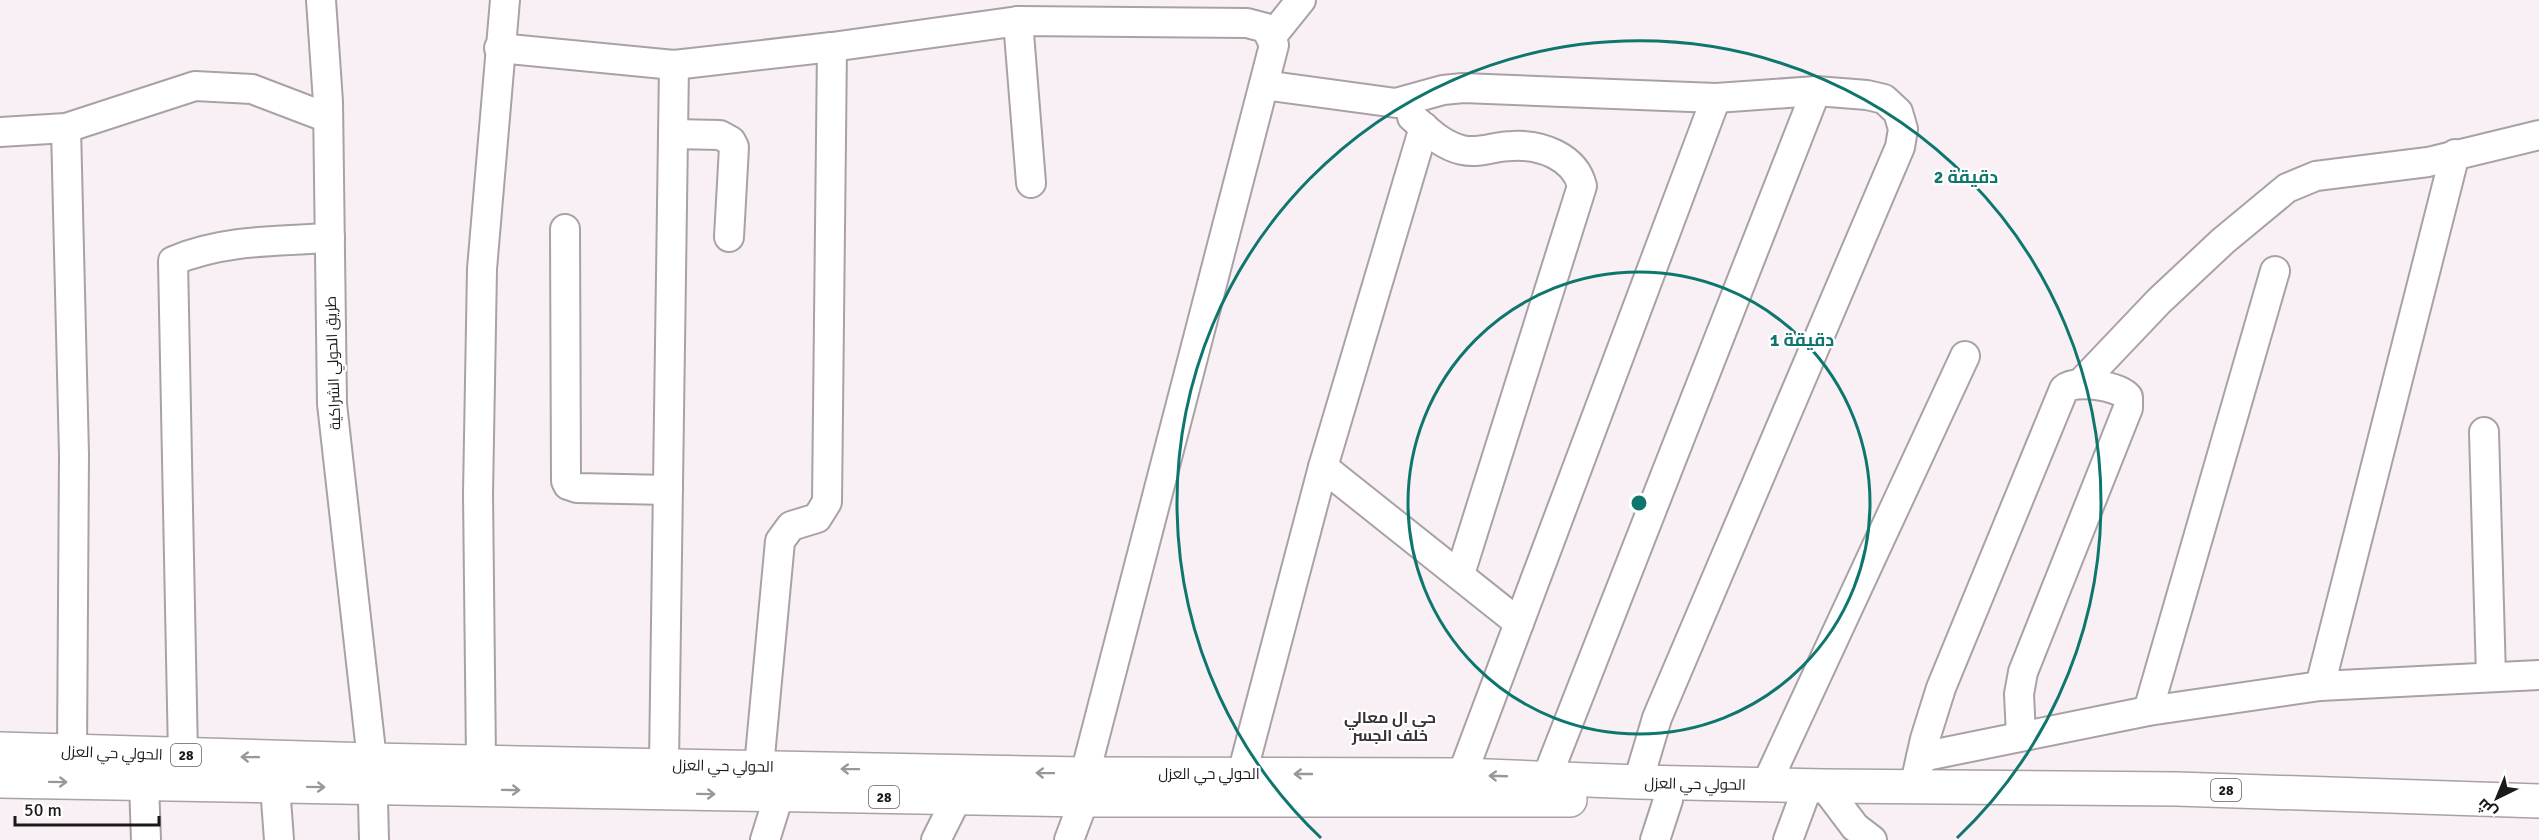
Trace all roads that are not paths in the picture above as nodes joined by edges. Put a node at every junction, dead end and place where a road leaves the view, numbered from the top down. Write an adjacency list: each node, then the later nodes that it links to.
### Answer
1 (321, 0): 13 (street, طريق الحولي الشراكية)
2 (505, 0): 7 (street)
3 (1301, 0): 5 (street)
4 (1018, 21): 5 (street); 6 (street); 20 (street)
5 (1272, 36): 9 (street)
6 (832, 47): 8 (street); 43 (street)
7 (500, 48): 8 (street); 41 (street)
8 (674, 65): 17 (street)
9 (1264, 85): 12 (street); 54 (street)
10 (1816, 91): 11 (street); 47 (street); 49 (street)
11 (1716, 98): 12 (street); 31 (street)
12 (1396, 103): 14 (street)
13 (328, 118): 15 (street); 23 (street, طريق الحولي الشراكية)
14 (1424, 127): 28 (street); 30 (street)
15 (66, 128): 16 (street); 38 (street)
16 (0, 132)
17 (673, 134): 22 (street); 29 (street)
18 (2539, 135): 19 (street)
19 (2455, 154): 26 (street); 34 (street)
20 (1032, 183)
21 (565, 229): 29 (street)
22 (729, 237)
23 (330, 238): 39 (street); 44 (street, طريق الحولي الشراكية)
24 (2274, 271): 35 (street)
25 (1965, 356): 51 (street)
26 (2080, 383): 36 (street); 40 (street)
27 (2484, 432): 33 (street)
28 (1323, 467): 30 (street); 45 (street)
29 (668, 490): 42 (street)
30 (1460, 574): 31 (street)
31 (1519, 623): 46 (street)
32 (2539, 675): 33 (street)
33 (2491, 676): 34 (street)
34 (2319, 686): 35 (street)
35 (2148, 711): 36 (street)
36 (2021, 735): 40 (street)
37 (0, 748): 38 (highway, الحولي حي العزل / 28)
38 (72, 751): 39 (highway, الحولي حي العزل / 28)
39 (183, 755): 44 (highway, الحولي حي العزل / 28, one-way to 39)
40 (1921, 756): 55 (street)
41 (481, 760): 42 (highway, الحولي حي العزل / 28); 44 (highway, الحولي حي العزل / 28)
42 (664, 764): 43 (highway, الحولي حي العزل / 28)
43 (759, 767): 54 (highway, الحولي حي العزل / 28, one-way to 43)
44 (373, 774): 52 (highway, الحولي حي العزل / 28, one-way to 44); 56 (highway, الحولي حي العزل / 28, one-way to 56); 62 (street, طريق الحولي الشراكية)
45 (1242, 774): 46 (highway, الحولي حي العزل / 28, one-way to 45); 54 (highway, الحولي حي العزل / 28)
46 (1462, 775): 47 (highway, الحولي حي العزل / 28, one-way to 46)
47 (1547, 777): 49 (highway, الحولي حي العزل / 28)
48 (0, 781): 50 (highway, الحولي حي العزل / 28, one-way to 50)
49 (1638, 782): 51 (highway, الحولي حي العزل / 28)
50 (144, 783): 52 (highway, الحولي حي العزل / 28); 60 (street)
51 (1766, 785): 53 (highway, 28); 58 (highway, الحولي حي العزل / 28)
52 (276, 786): 61 (street)
53 (1816, 786): 55 (highway, 28); 67 (street); 68 (street)
54 (1084, 787): 57 (highway, الحولي حي العزل / 28); 58 (highway, الحولي حي العزل / 28); 65 (street)
55 (1914, 788): 59 (highway, 28)
56 (779, 795): 57 (highway, الحولي حي العزل / 28); 63 (street)
57 (957, 798): 64 (street)
58 (1668, 800): 66 (street)
59 (2539, 801)
60 (146, 840)
61 (279, 840)
62 (374, 840)
63 (765, 840)
64 (936, 840)
65 (1069, 840)
66 (1655, 840)
67 (1788, 840)
68 (1872, 840)

